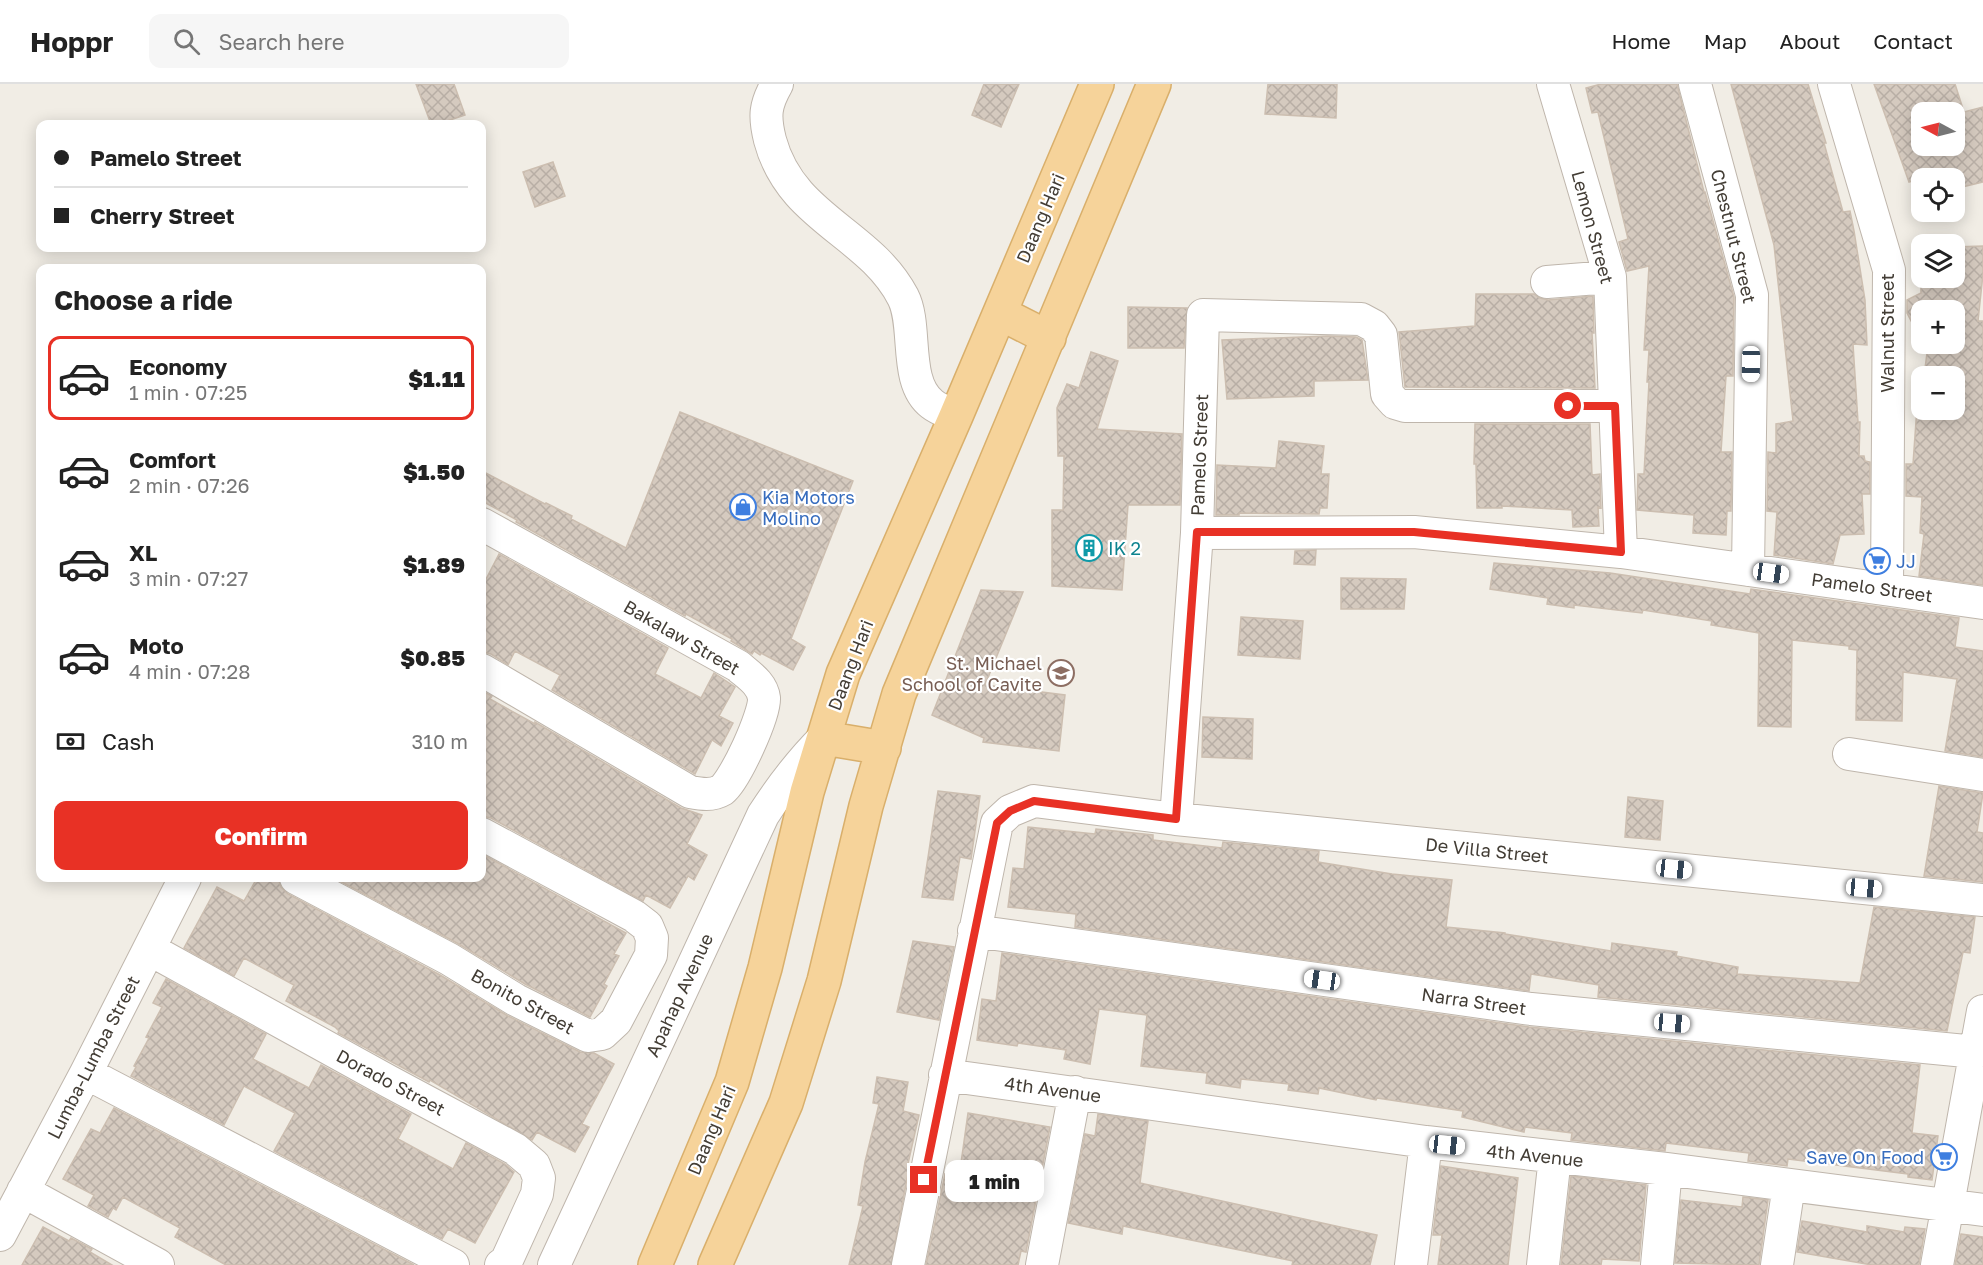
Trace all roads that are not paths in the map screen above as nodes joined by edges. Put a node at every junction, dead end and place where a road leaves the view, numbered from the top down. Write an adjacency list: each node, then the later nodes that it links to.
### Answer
1 (777, 84): 12 (street)
2 (1097, 84): 9 (main road, Daang Hari)
3 (1155, 84): 10 (main road)
4 (1553, 84): 7 (street, Lemon Street)
5 (1695, 84): 16 (street, Chestnut Street)
6 (1834, 84): 17 (street, Walnut Street)
7 (1610, 277): 8 (street); 11 (street, Lemon Street)
8 (1547, 282)
9 (999, 313): 10 (main road); 12 (main road, Daang Hari)
10 (1049, 338): 21 (main road)
11 (1615, 406): 14 (street, Pamelo Street); 15 (street, Lemon Street)
12 (956, 416): 20 (main road, Daang Hari)
13 (486, 526): 19 (street, Bakalaw Street)
14 (1197, 532): 15 (street, Pamelo Street); 24 (street)
15 (1621, 552): 16 (street, Pamelo Street)
16 (1748, 570): 17 (street, Pamelo Street)
17 (1887, 589): 18 (street, Pamelo Street)
18 (1983, 603)
19 (486, 672)
20 (824, 738): 21 (main road); 47 (street, Apahap Avenue); 48 (main road, Daang Hari)
21 (884, 748): 49 (main road)
22 (1849, 754): 23 (street)
23 (1983, 774)
24 (1176, 819): 28 (street, De Villa Street); 29 (street, De Villa Street)
25 (486, 836): 27 (street, Bonito Street)
26 (184, 882): 30 (street, Lumba-Lumba Street)
27 (304, 882)
28 (1983, 900)
29 (974, 931): 32 (street, Narra Street); 34 (street)
30 (149, 949): 33 (street, Lumba-Lumba Street); 46 (street, Dorado Street)
31 (1983, 1011): 32 (street)
32 (1976, 1052): 41 (street)
33 (86, 1073): 40 (street, Lumba-Lumba Street); 45 (street)
34 (945, 1075): 35 (street, 4th Avenue); 50 (street)
35 (1075, 1092): 36 (street, 4th Avenue); 51 (street)
36 (1426, 1142): 37 (street, 4th Avenue); 52 (street)
37 (1555, 1157): 38 (street, 4th Avenue); 53 (street)
38 (1666, 1169): 39 (street, 4th Avenue); 54 (street)
39 (1789, 1185): 41 (street, 4th Avenue); 55 (street)
40 (23, 1191): 43 (street, Lumba-Lumba Street); 44 (street)
41 (1948, 1206): 42 (street, 4th Avenue); 56 (street)
42 (1983, 1210)
43 (0, 1235)
44 (158, 1265)
45 (453, 1265)
46 (501, 1265)
47 (554, 1265)
48 (655, 1265)
49 (715, 1265)
50 (908, 1265)
51 (1042, 1265)
52 (1412, 1265)
53 (1543, 1265)
54 (1657, 1265)
55 (1777, 1265)
56 (1937, 1265)

